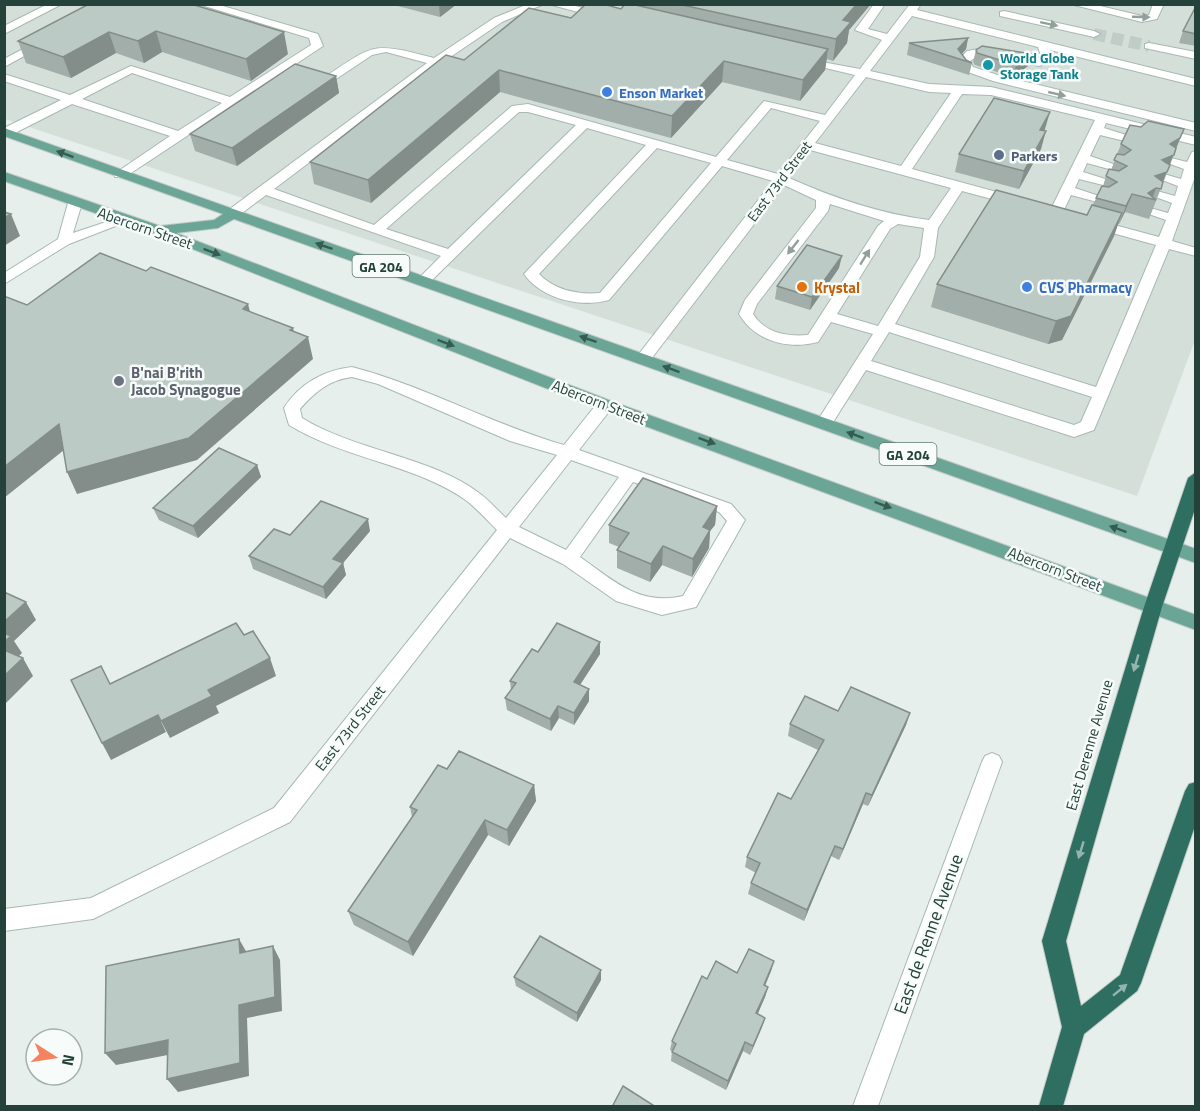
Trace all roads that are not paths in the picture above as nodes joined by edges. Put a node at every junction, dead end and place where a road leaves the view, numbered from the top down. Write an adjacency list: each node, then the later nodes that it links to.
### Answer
1 (57, 4): 12 (street)
2 (203, 4): 31 (street)
3 (539, 4): 21 (street)
4 (553, 4): 11 (street)
5 (880, 4): 16 (street)
6 (1012, 4): 10 (street)
7 (1075, 4): 8 (street, one-way to 8)
8 (1159, 4)
9 (913, 8): 13 (street); 16 (street, East 73rd Street)
10 (1004, 14): 13 (street); 14 (street, one-way to 14)
11 (611, 17)
12 (4, 31)
13 (990, 32): 17 (street)
14 (1094, 34)
15 (57, 35): 22 (street)
16 (890, 39): 23 (street, East 73rd Street)
17 (1043, 45): 26 (street); 27 (street)
18 (1149, 46): 19 (street)
19 (1196, 56)
20 (794, 58): 23 (street)
21 (436, 62): 25 (street); 56 (street)
22 (4, 64)
23 (863, 73): 28 (street); 32 (street, East 73rd Street)
24 (4, 77): 30 (street)
25 (326, 81)
26 (1003, 81): 29 (street); 34 (street, one-way to 34)
27 (1196, 83)
28 (959, 90): 29 (street); 47 (street)
29 (991, 91): 35 (street)
30 (71, 99): 31 (street); 36 (street); 37 (street)
31 (232, 102): 37 (street)
32 (827, 119): 40 (street, East 73rd Street); 45 (street)
33 (585, 123): 39 (street); 71 (street); 75 (street)
34 (1196, 127)
35 (1096, 130): 38 (street); 41 (street); 43 (street)
36 (6, 132): 48 (main road, GA 204, one-way to 36)
37 (180, 135): 48 (street)
38 (1196, 141)
39 (656, 142): 45 (street); 45 (street)
40 (807, 145): 47 (street); 52 (street, East 73rd Street)
41 (1130, 145)
42 (1174, 156): 44 (street)
43 (1083, 158): 46 (street); 49 (street)
44 (1194, 159): 54 (street)
45 (720, 160): 52 (street)
46 (1116, 167)
47 (903, 171): 55 (street)
48 (120, 174): 64 (main road, GA 204)
49 (1075, 174): 53 (street); 57 (street)
50 (4, 176): 62 (main road, Abercorn Street)
51 (1164, 178): 54 (street)
52 (781, 179): 59 (street); 80 (street, East 73rd Street)
53 (1111, 183)
54 (1185, 184): 61 (street)
55 (959, 186): 65 (street); 69 (street)
56 (264, 190): 64 (street); 71 (street)
57 (1067, 190): 60 (street); 65 (street)
58 (1157, 195): 61 (street)
59 (824, 198): 68 (street); 78 (street, one-way to 78)
60 (1101, 199)
61 (1179, 201): 66 (street)
62 (75, 203): 67 (main road, Abercorn Street); 72 (street)
63 (1150, 212): 66 (street)
64 (232, 214): 70 (main road); 77 (main road, GA 204, one-way to 64)
65 (1067, 216): 73 (street)
66 (1173, 218): 73 (street)
67 (124, 220): 70 (main road, Abercorn Street); 72 (street)
68 (896, 220): 69 (street); 78 (street, one-way to 68)
69 (933, 225): 79 (street)
70 (158, 230): 83 (main road, Abercorn Street, one-way to 83)
71 (376, 230): 75 (street)
72 (64, 241): 76 (street)
73 (1164, 243): 74 (street); 82 (street)
74 (1196, 252)
75 (450, 254): 77 (street)
76 (4, 280)
77 (423, 281): 80 (main road, GA 204, one-way to 77)
78 (828, 315): 79 (street)
79 (884, 329): 81 (street); 82 (street)
80 (643, 359): 84 (main road, GA 204, one-way to 80)
81 (862, 363): 82 (street); 84 (street)
82 (1101, 394)
83 (605, 405): 85 (street, East 73rd Street); 92 (main road, Abercorn Street, one-way to 92)
84 (824, 423): 89 (main road, GA 204, one-way to 84)
85 (567, 452): 86 (street); 88 (street, East 73rd Street); 88 (street)
86 (630, 474): 91 (street); 91 (street)
87 (1196, 478): 89 (highway, East Derenne Avenue)
88 (507, 529): 91 (street); 96 (street, East 73rd Street)
89 (1173, 548): 90 (main road, GA 204); 92 (highway, East Derenne Avenue)
90 (1196, 556)
91 (569, 559)
92 (1153, 607): 93 (main road, Abercorn Street); 97 (highway, East Derenne Avenue, one-way to 97)
93 (1196, 623)
94 (992, 762): 98 (street, East de Renne Avenue)
95 (1196, 791): 97 (highway, one-way to 95)
96 (4, 920)
97 (1074, 1028): 99 (highway, East Derenne Avenue)
98 (865, 1107)
99 (1051, 1107)

